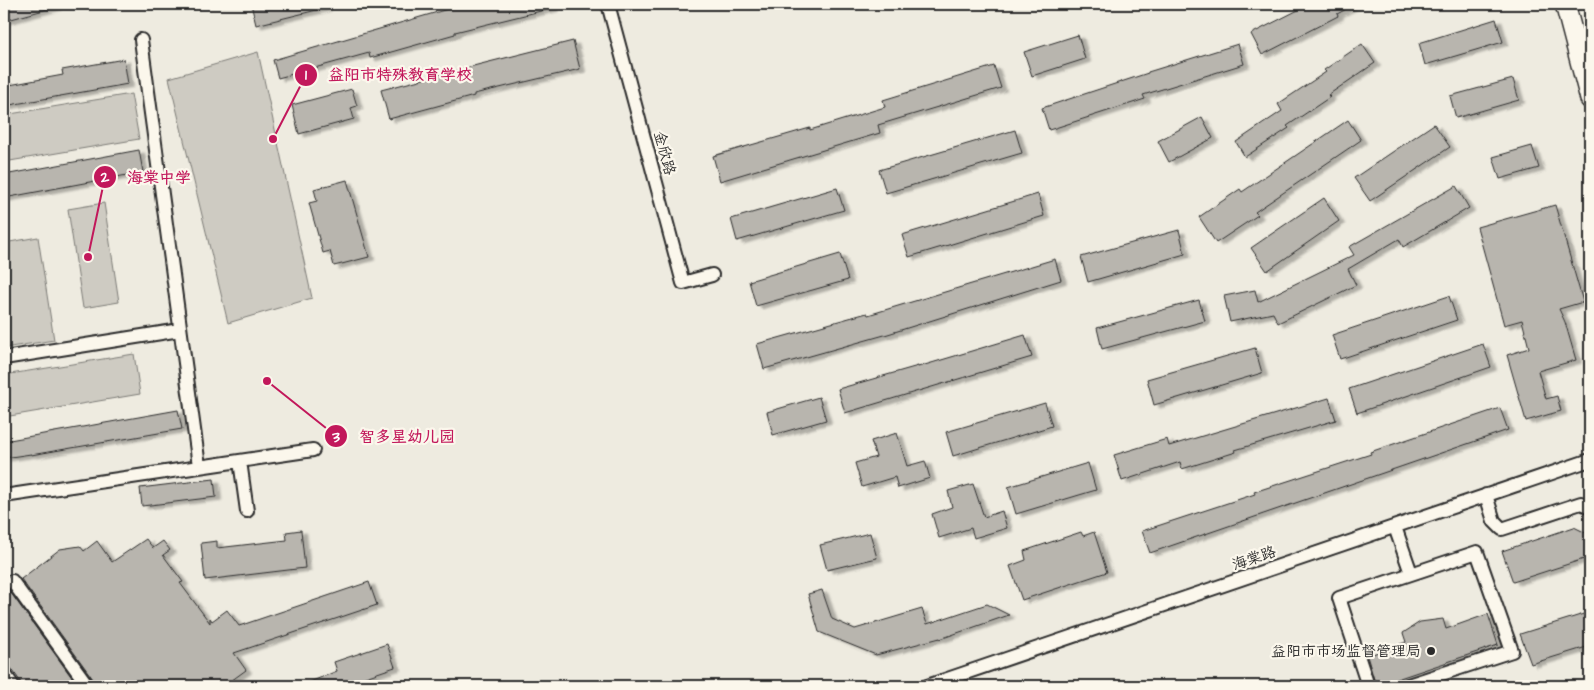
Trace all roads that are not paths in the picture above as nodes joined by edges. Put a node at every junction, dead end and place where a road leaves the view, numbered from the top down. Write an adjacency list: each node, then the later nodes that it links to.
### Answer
1 (608, 4): 5 (street, 金欣路)
2 (1564, 4): 4 (highway)
3 (141, 40): 6 (street)
4 (1590, 99)
5 (712, 275)
6 (180, 330): 7 (street); 11 (street)
7 (4, 358)
8 (313, 450): 10 (street)
9 (1590, 460): 13 (street, 海棠路)
10 (240, 461): 11 (street); 15 (street)
11 (199, 466): 12 (street)
12 (4, 496)
13 (1486, 496): 14 (street); 16 (street, 海棠路)
14 (1590, 507)
15 (247, 511)
16 (1395, 527): 17 (street); 22 (street, 海棠路)
17 (1411, 573): 23 (street); 24 (street)
18 (12, 581): 21 (street)
19 (4, 673): 20 (street)
20 (13, 686)
21 (88, 686)
22 (927, 686)
23 (1368, 686)
24 (1405, 686)

